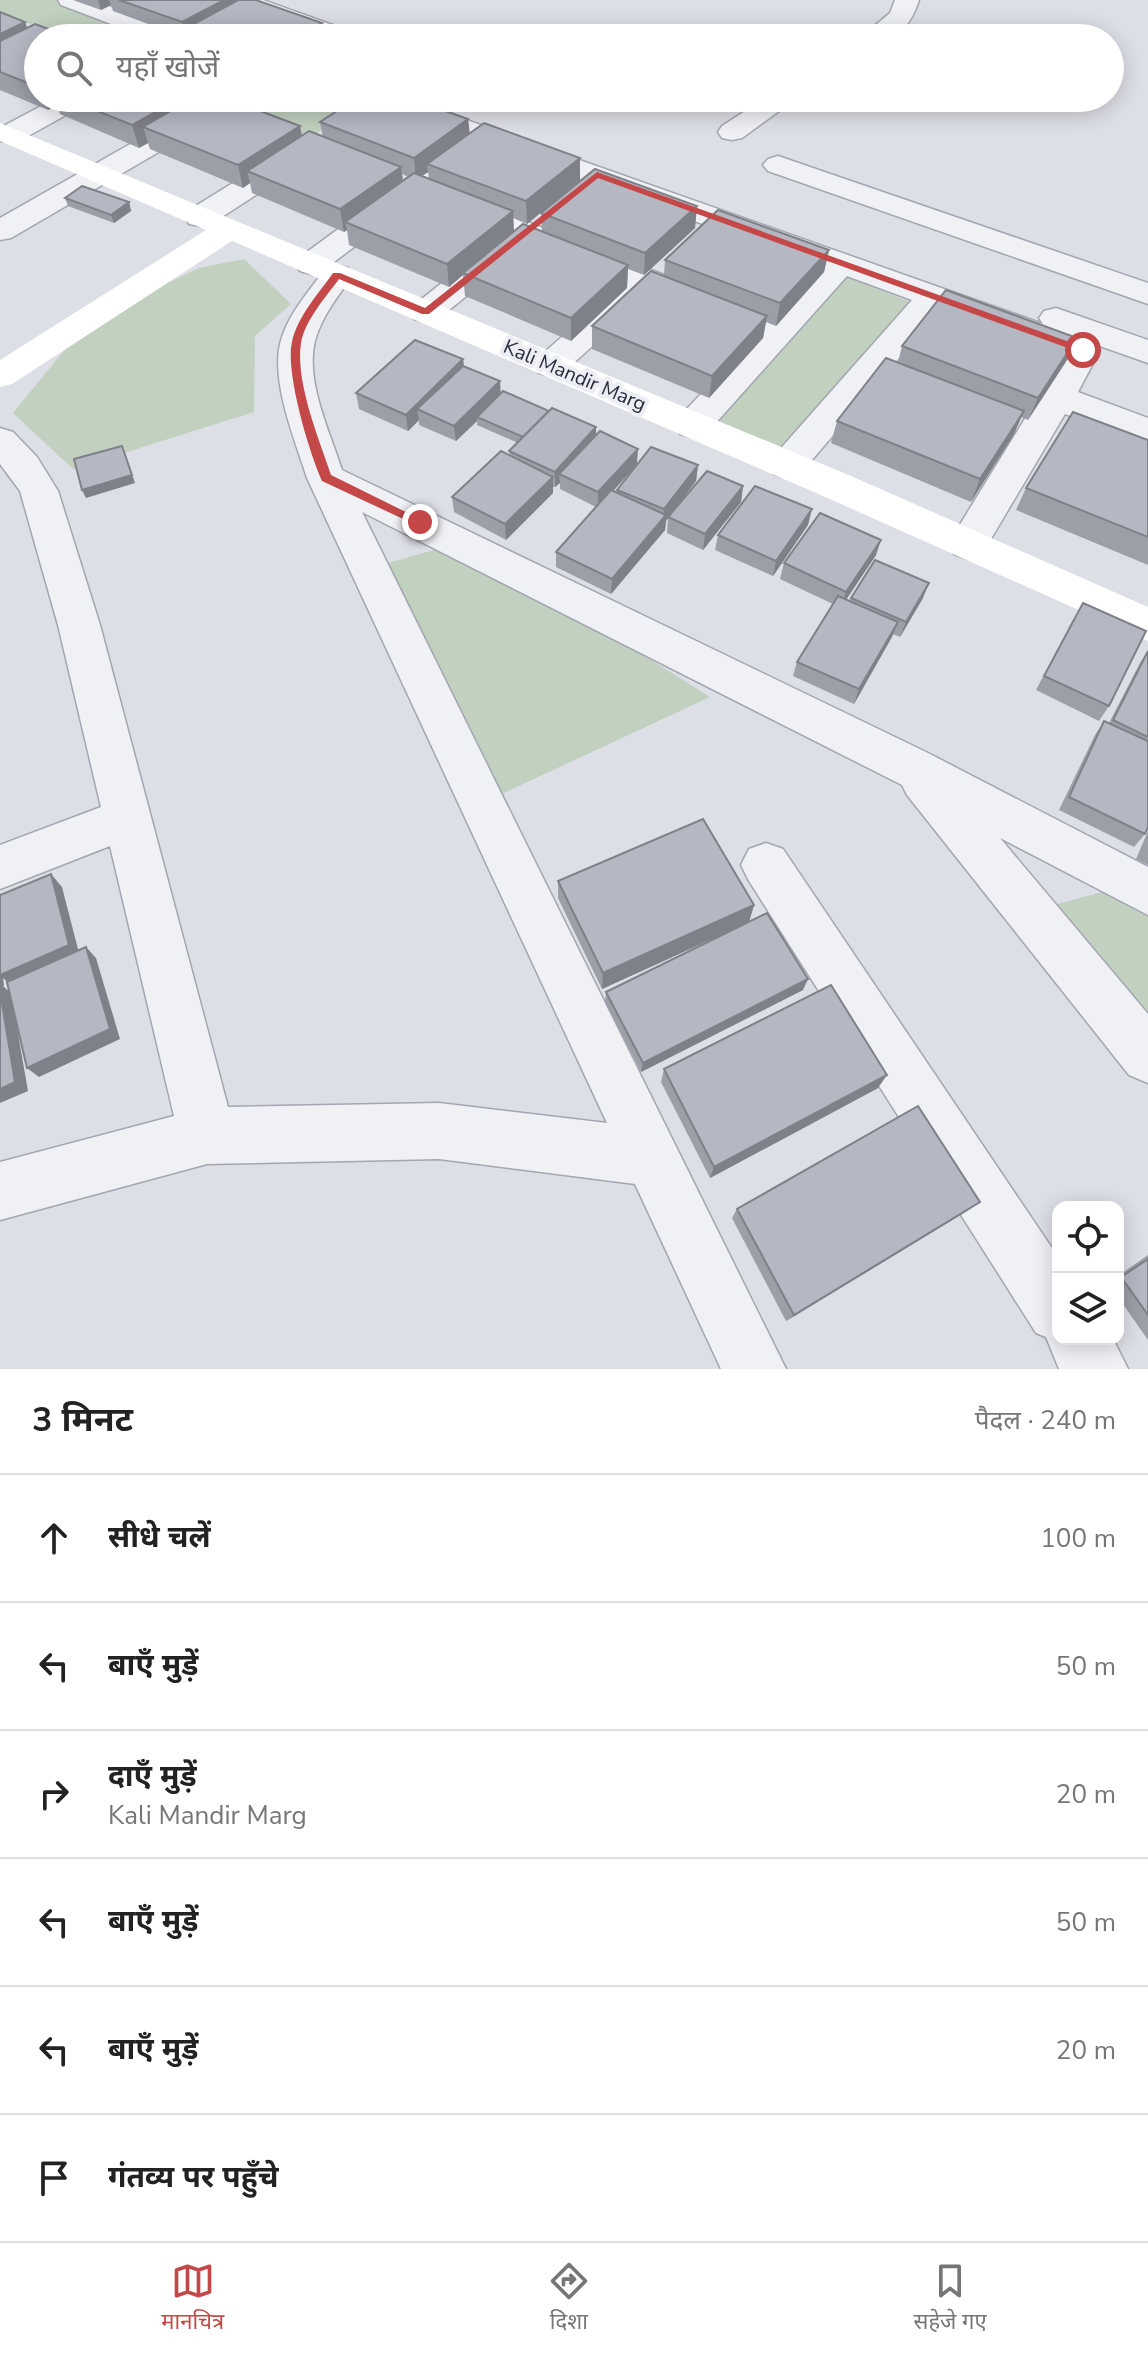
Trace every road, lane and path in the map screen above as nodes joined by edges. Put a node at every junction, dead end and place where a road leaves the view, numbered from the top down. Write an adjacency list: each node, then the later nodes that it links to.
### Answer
1 (70, 0): 5 (street)
2 (128, 0): 5 (street)
3 (907, 0): 8 (street)
4 (240, 7): 7 (street)
5 (103, 12): 6 (street)
6 (134, 24)
7 (297, 24)
8 (892, 24)
9 (47, 112): 16 (street)
10 (201, 112): 18 (street)
11 (367, 112): 22 (street)
12 (412, 112): 14 (street)
13 (762, 112): 15 (street)
14 (476, 131): 20 (street); 21 (street); 31 (street)
15 (732, 132)
16 (4, 133): 18 (street, Kali Mandir Marg)
17 (778, 165): 27 (street)
18 (98, 173): 22 (street, Kali Mandir Marg); 23 (street)
19 (384, 177): 20 (street)
20 (413, 188): 21 (street); 26 (street)
21 (561, 204): 24 (street); 24 (street); 29 (street)
22 (215, 223): 26 (street, Kali Mandir Marg); 33 (street)
23 (0, 231)
24 (680, 248): 25 (street); 30 (street); 32 (street)
25 (842, 263): 28 (street); 30 (street)
26 (324, 269): 29 (street, Kali Mandir Marg); 39 (street)
27 (1148, 294)
28 (934, 296): 34 (street); 38 (street)
29 (426, 312): 32 (street, Kali Mandir Marg)
30 (778, 331): 35 (street)
31 (1148, 352)
32 (551, 365): 35 (street, Kali Mandir Marg)
33 (0, 376)
34 (1056, 397): 36 (street); 40 (street)
35 (693, 425): 38 (street, Kali Mandir Marg)
36 (1148, 432)
37 (0, 441): 43 (street)
38 (787, 465): 40 (street, Kali Mandir Marg)
39 (326, 478): 42 (street); 49 (street)
40 (968, 544): 41 (street, Kali Mandir Marg)
41 (1148, 625)
42 (912, 767): 46 (street); 47 (street)
43 (128, 818): 45 (street); 48 (street)
44 (766, 865): 51 (street)
45 (0, 867)
46 (1148, 892)
47 (1148, 1056)
48 (207, 1136): 49 (street); 50 (street)
49 (652, 1157): 53 (street)
50 (0, 1191)
51 (1052, 1302)
52 (1080, 1345): 54 (street)
53 (754, 1369)
54 (1096, 1369)

